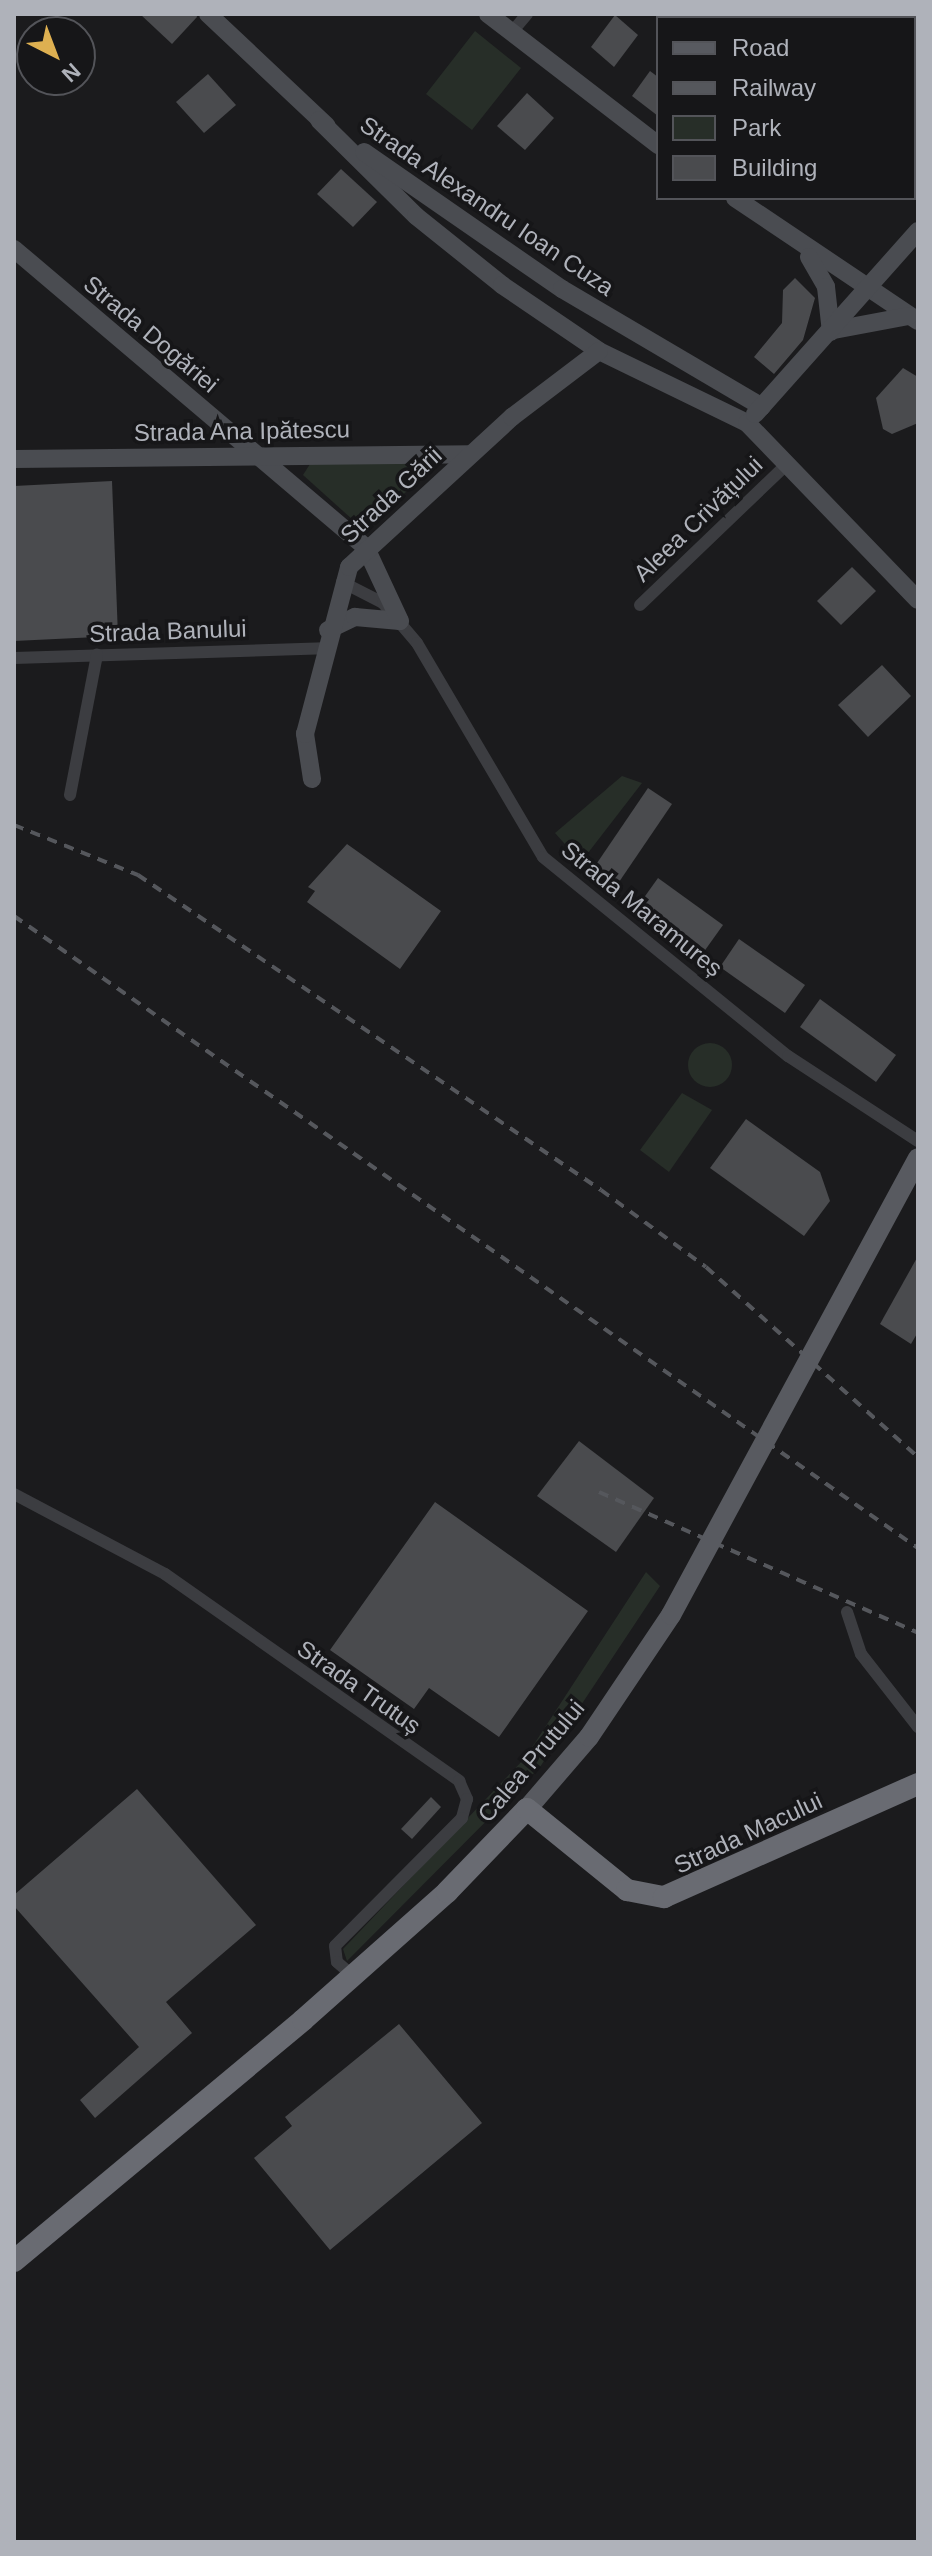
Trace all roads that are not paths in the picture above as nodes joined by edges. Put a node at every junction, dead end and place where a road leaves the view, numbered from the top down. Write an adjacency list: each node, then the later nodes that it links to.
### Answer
1 (208, 14): 5 (main road, Strada Alexandru Ioan Cuza)
2 (488, 14): 4 (main road)
3 (527, 14): 4 (street)
4 (512, 32): 6 (main road)
5 (319, 120): 14 (main road); 15 (main road, Strada Alexandru Ioan Cuza)
6 (656, 143)
7 (740, 200): 9 (main road)
8 (918, 231): 11 (main road)
9 (797, 242): 11 (main road); 13 (main road)
10 (14, 249): 17 (main road, Strada Dogăriei)
11 (864, 290): 12 (main road); 13 (main road)
12 (914, 318): 13 (main road)
13 (831, 332): 15 (main road)
14 (599, 351): 16 (main road); 18 (main road, Strada Gării)
15 (762, 407): 16 (main road)
16 (747, 423): 20 (main road)
17 (255, 454): 18 (main road, Strada Ana Ipătescu); 19 (main road, Strada Ana Ipătescu); 21 (main road, Strada Dogăriei)
18 (471, 454): 21 (main road, Strada Gării)
19 (14, 459)
20 (787, 464): 23 (main road); 24 (street, Aleea Crivățului)
21 (366, 548): 22 (main road, Strada Gării); 25 (main road)
22 (342, 582): 25 (street, Strada Maramureș); 26 (main road, Strada Gării)
23 (918, 600)
24 (640, 605)
25 (400, 621): 26 (main road); 31 (street, Strada Maramureș)
26 (326, 639): 27 (street, Strada Banului); 29 (main road, Strada Gării)
27 (97, 655): 28 (street, Strada Banului); 30 (street)
28 (14, 658)
29 (312, 779)
30 (70, 795)
31 (918, 1141)
32 (918, 1158): 37 (main road, Calea Prutului, bridge)
33 (14, 1494): 38 (street, Strada Trutuș)
34 (847, 1612): 35 (street)
35 (918, 1727)
36 (918, 1784): 37 (highway, Strada Macului)
37 (527, 1809): 38 (highway, Calea Prutului)
38 (353, 1976): 39 (highway, Calea Prutului)
39 (14, 2261)

